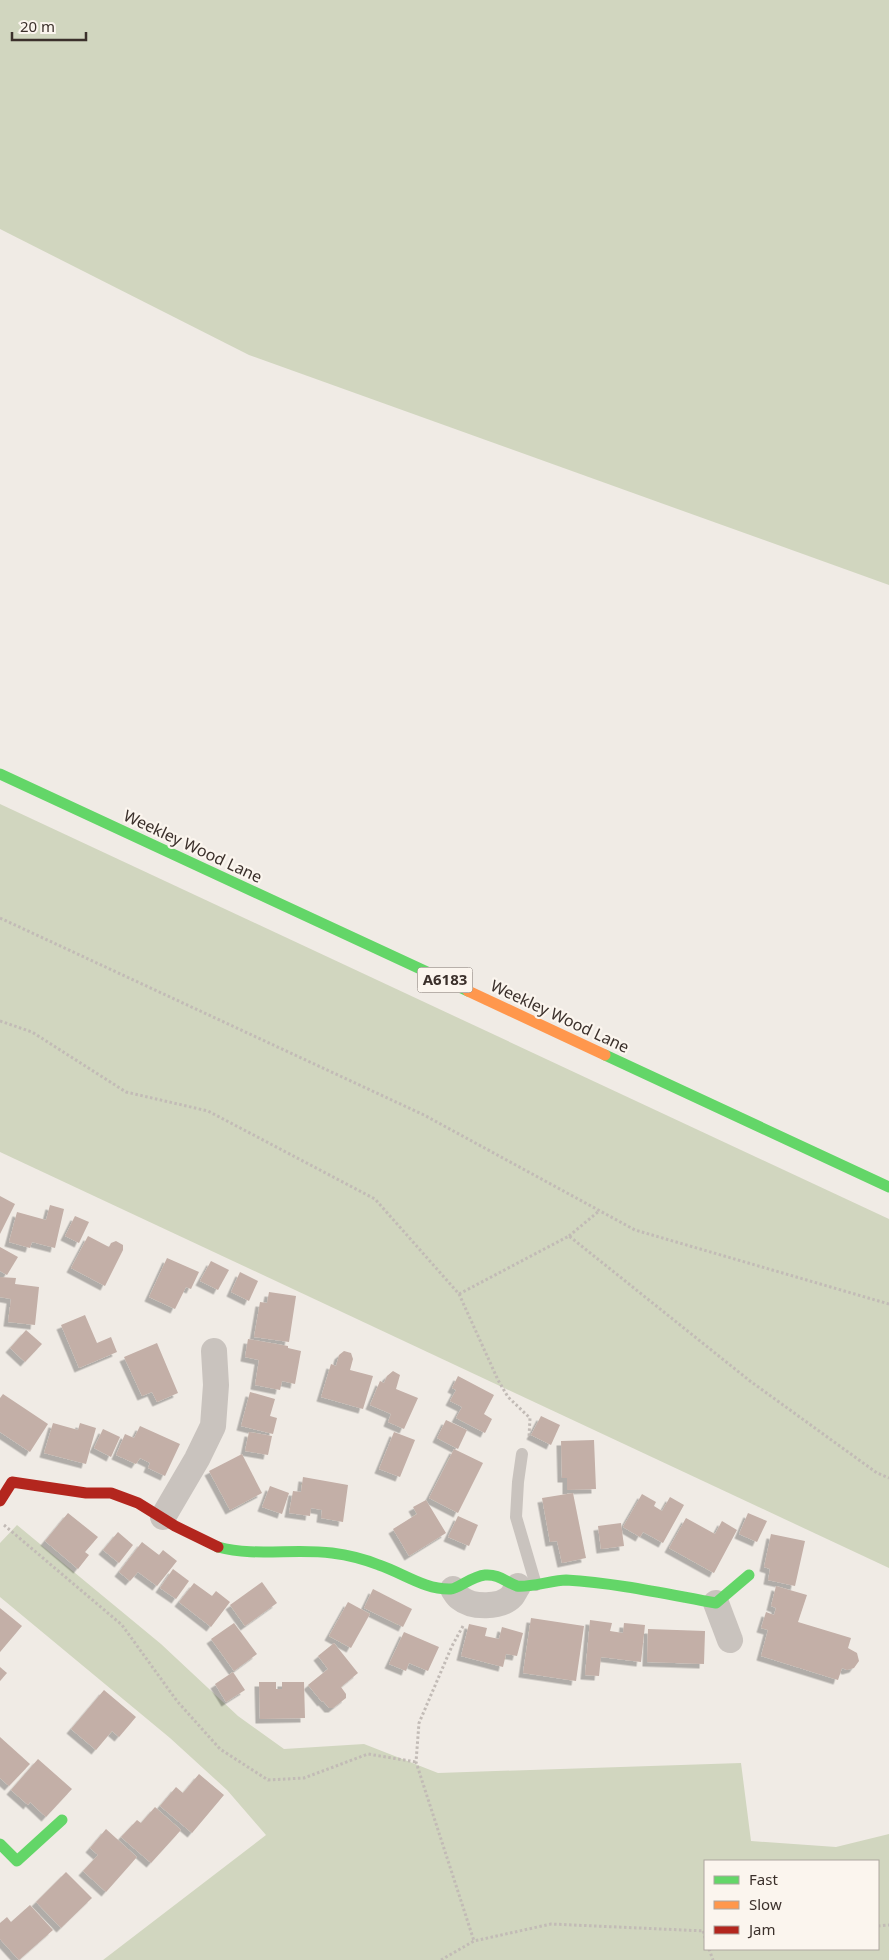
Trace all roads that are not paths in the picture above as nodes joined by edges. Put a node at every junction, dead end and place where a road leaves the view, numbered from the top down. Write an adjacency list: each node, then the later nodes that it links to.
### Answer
1 (0, 774): 2 (main road, Weekley Wood Lane / A6183)
2 (889, 1187)
3 (214, 1351): 6 (street)
4 (522, 1454): 8 (lane)
5 (4, 1486): 6 (main road)
6 (163, 1517): 9 (main road)
7 (749, 1575): 10 (main road)
8 (527, 1585): 9 (main road); 9 (street); 10 (main road)
9 (453, 1589)
10 (716, 1604): 11 (street)
11 (730, 1640)
12 (62, 1820): 13 (main road)
13 (0, 1844)

